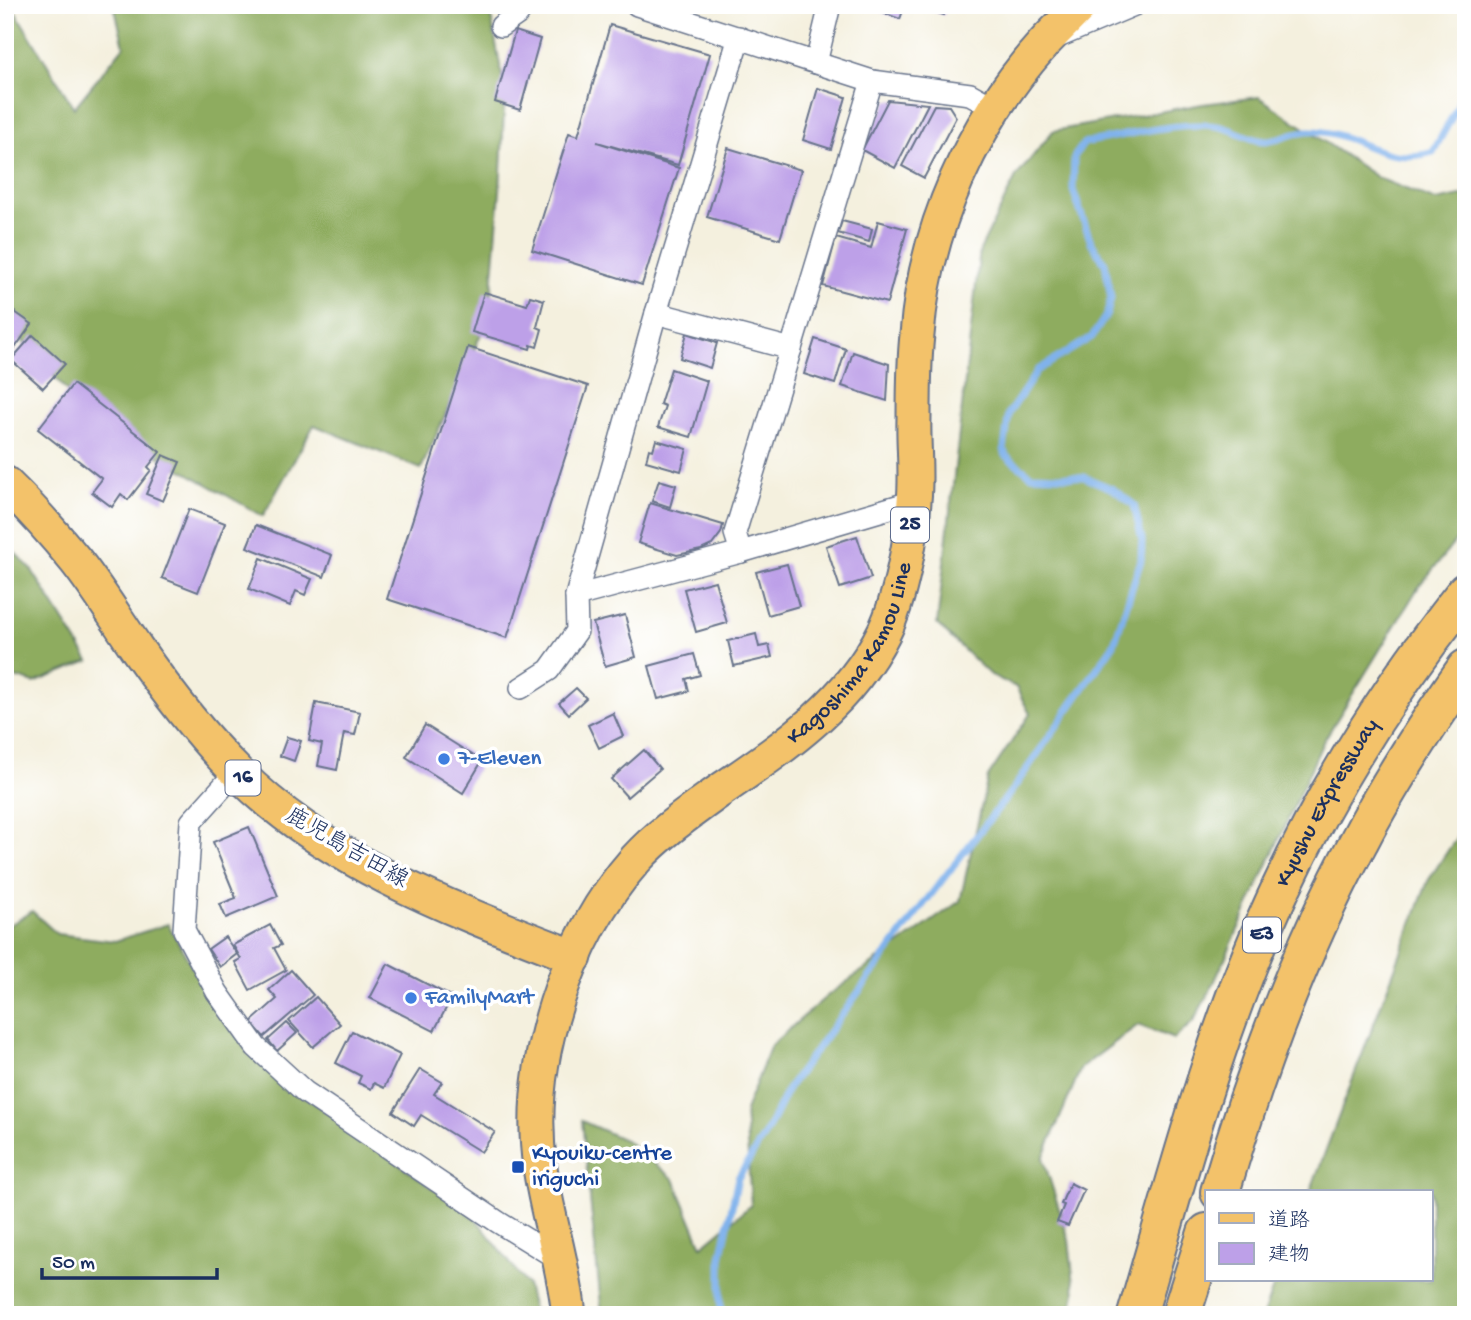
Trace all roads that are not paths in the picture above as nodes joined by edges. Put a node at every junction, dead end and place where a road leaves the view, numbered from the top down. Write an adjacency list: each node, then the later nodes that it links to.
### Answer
1 (525, 5): 7 (street)
2 (637, 5): 6 (street)
3 (830, 5): 10 (street)
4 (1081, 5): 9 (main road, Kagoshima Kamou Line / 25)
5 (1134, 5): 9 (street)
6 (671, 10): 8 (street)
7 (501, 26)
8 (739, 37): 10 (street); 13 (street)
9 (1044, 43): 12 (main road, Kagoshima Kamou Line / 25)
10 (816, 63): 11 (street)
11 (872, 81): 12 (street); 14 (street)
12 (995, 108): 16 (main road, Kagoshima Kamou Line / 25)
13 (656, 313): 14 (street); 19 (street)
14 (791, 349): 17 (street)
15 (5, 483): 22 (main road, 鹿児島吉田線 / 16)
16 (914, 501): 17 (street); 23 (main road, Kagoshima Kamou Line / 25)
17 (741, 552): 19 (street)
18 (1466, 592): 28 (highway, Kyushu Expressway / E3)
19 (576, 596): 21 (street)
20 (1466, 669): 24 (highway, Kyushu Expressway / E3)
21 (521, 688)
22 (236, 772): 23 (main road, 鹿児島吉田線 / 16); 26 (street)
23 (575, 957): 26 (main road, Kagoshima Kamou Line)
24 (1221, 1190)
25 (1205, 1239): 29 (highway)
26 (558, 1259): 27 (main road, Kagoshima Kamou Line)
27 (569, 1315)
28 (1137, 1315)
29 (1181, 1315)

